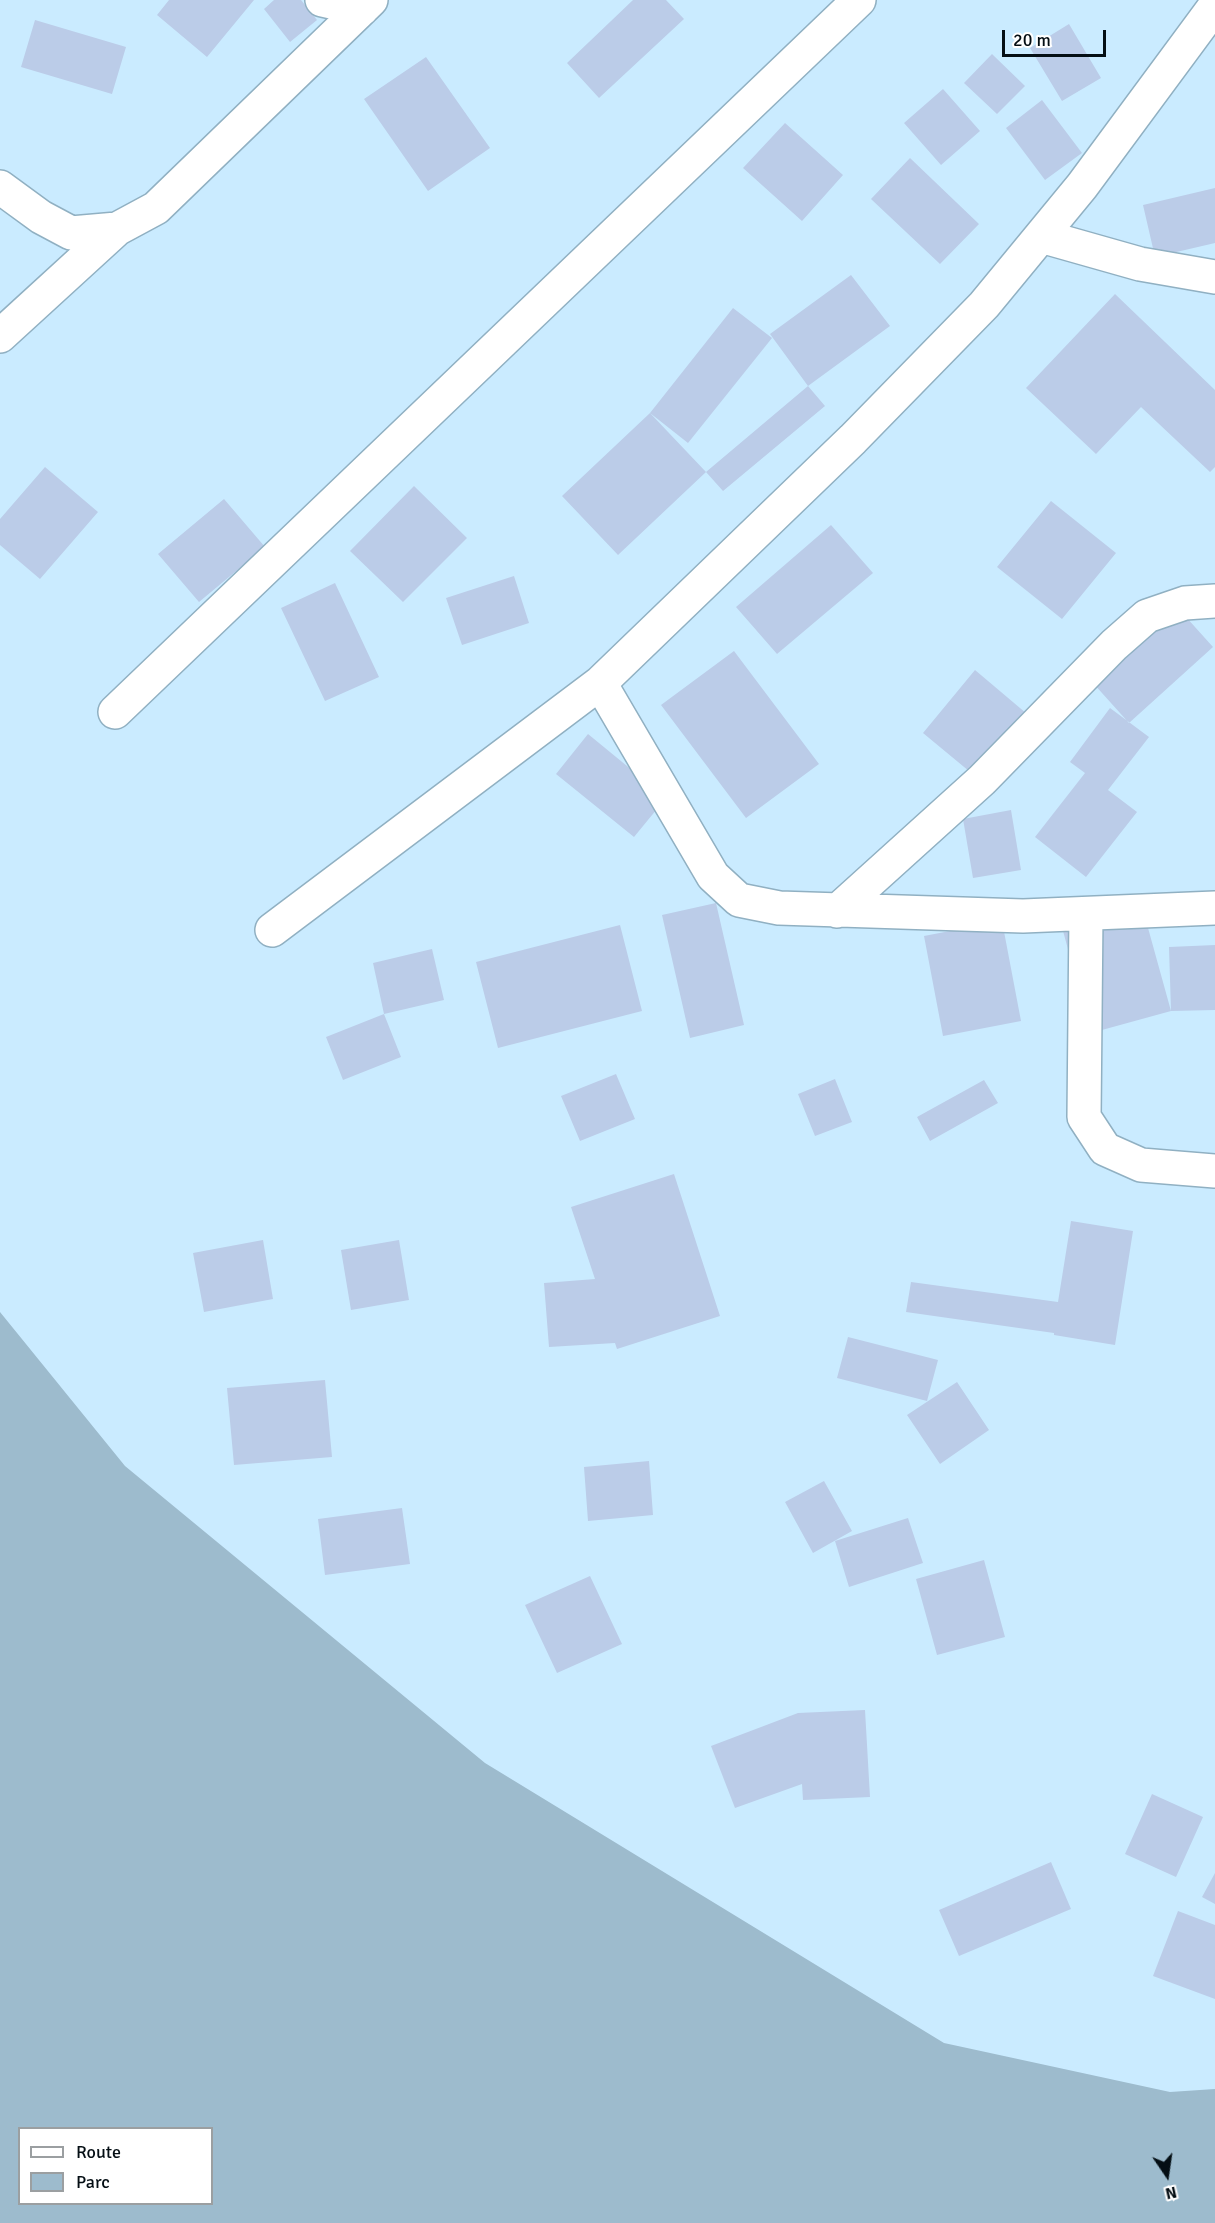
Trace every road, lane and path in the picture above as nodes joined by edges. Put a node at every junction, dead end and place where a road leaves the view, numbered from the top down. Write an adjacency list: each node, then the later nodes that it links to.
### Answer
1 (322, 0): 3 (street)
2 (859, 0): 12 (street)
3 (366, 5): 6 (street)
4 (1215, 6): 7 (street)
5 (0, 187): 6 (street)
6 (117, 230): 9 (street)
7 (1041, 236): 8 (street); 11 (street)
8 (1215, 277)
9 (0, 336)
10 (1215, 601): 14 (street)
11 (600, 683): 14 (street); 16 (street)
12 (116, 712)
13 (1215, 908): 15 (street)
14 (837, 910): 15 (street)
15 (1086, 914): 17 (street)
16 (272, 930)
17 (1215, 1171)

